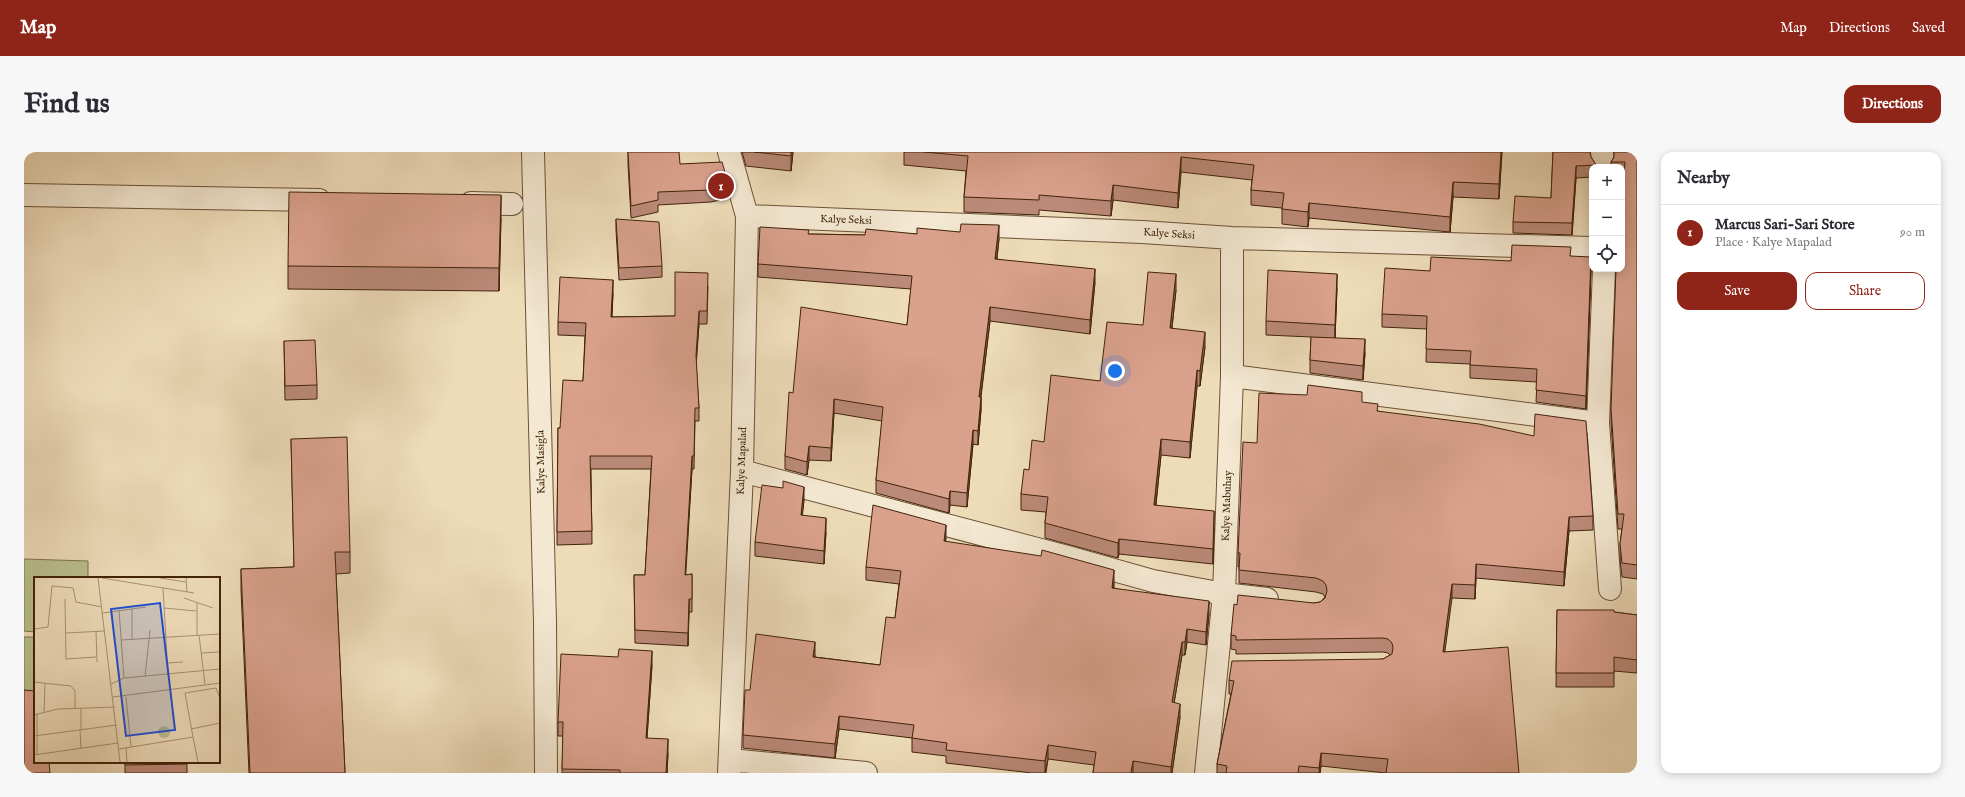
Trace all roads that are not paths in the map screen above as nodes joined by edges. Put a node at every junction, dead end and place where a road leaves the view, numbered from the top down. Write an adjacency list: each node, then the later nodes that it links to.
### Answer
1 (533, 152): 20 (street, Kalye Masigla)
2 (729, 152): 9 (street, Kalye Mapalad)
3 (1602, 152): 4 (street)
4 (1602, 164)
5 (24, 195): 6 (street)
6 (336, 201)
7 (448, 203): 8 (street)
8 (512, 204)
9 (747, 216): 10 (street, Kalye Seksi); 15 (street, Kalye Mapalad)
10 (1232, 238): 11 (street, Kalye Seksi); 13 (street, Kalye Mabuhay)
11 (1589, 248)
12 (1604, 272): 14 (street)
13 (1232, 376): 14 (street); 17 (street, Kalye Mabuhay)
14 (1598, 423): 16 (street)
15 (742, 471): 17 (street); 19 (street, Kalye Mapalad)
16 (1610, 589)
17 (1224, 594): 18 (street); 22 (street, Kalye Mabuhay)
18 (1285, 600)
19 (729, 767): 21 (street)
20 (546, 773)
21 (866, 773)
22 (1206, 773)

